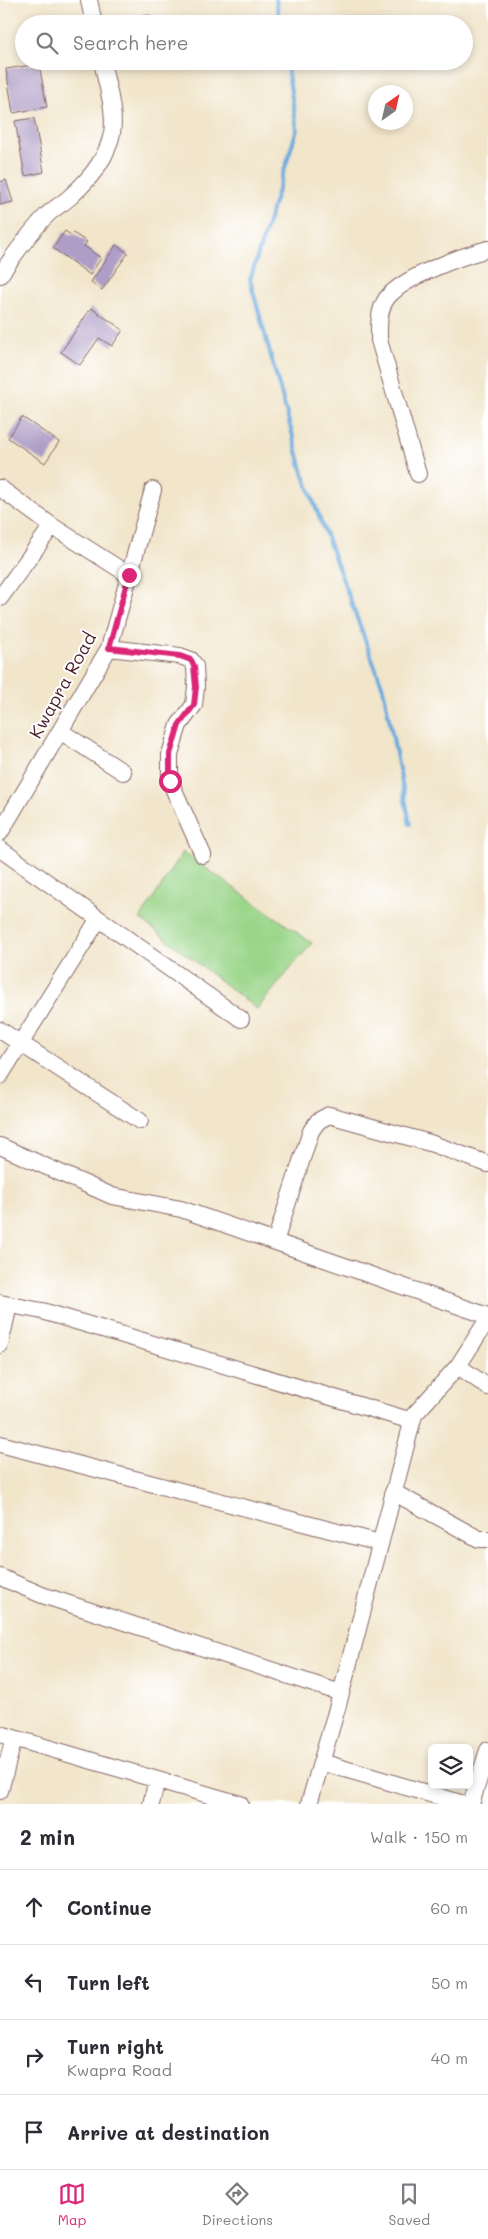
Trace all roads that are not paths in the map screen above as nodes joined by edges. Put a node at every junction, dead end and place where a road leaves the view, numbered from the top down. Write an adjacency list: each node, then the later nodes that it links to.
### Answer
1 (89, 0): 2 (street)
2 (92, 15)
3 (104, 70): 5 (street)
4 (488, 249): 6 (street)
5 (0, 275)
6 (418, 474)
7 (0, 488): 9 (street)
8 (153, 490): 10 (street, Kwapra Road)
9 (52, 526): 10 (street); 11 (street)
10 (129, 575): 12 (street, Kwapra Road)
11 (0, 598)
12 (109, 648): 13 (street, Kwapra Road); 17 (street)
13 (60, 731): 14 (street); 15 (street, Kwapra Road)
14 (123, 772)
15 (0, 833)
16 (0, 849): 18 (street)
17 (203, 855)
18 (98, 920): 19 (street); 21 (street)
19 (241, 1019)
20 (0, 1030): 21 (street)
21 (20, 1044): 22 (street); 23 (street)
22 (0, 1076)
23 (140, 1120)
24 (0, 1146): 26 (street)
25 (488, 1164): 26 (street)
26 (275, 1242): 28 (street)
27 (4, 1304): 29 (street); 32 (street)
28 (488, 1318): 30 (street)
29 (0, 1345)
30 (458, 1366): 31 (street); 32 (street)
31 (488, 1387)
32 (412, 1421): 34 (street)
33 (0, 1444): 36 (street)
34 (393, 1492): 35 (street); 36 (street)
35 (488, 1539)
36 (380, 1543): 38 (street)
37 (0, 1577): 38 (street)
38 (341, 1693): 41 (street)
39 (7, 1736): 42 (street); 43 (street)
40 (488, 1750): 48 (street)
41 (321, 1762): 46 (street); 47 (street)
42 (157, 1780): 44 (street); 45 (street)
43 (0, 1791)
44 (150, 1804)
45 (240, 1804)
46 (309, 1804)
47 (464, 1804)
48 (471, 1804)

